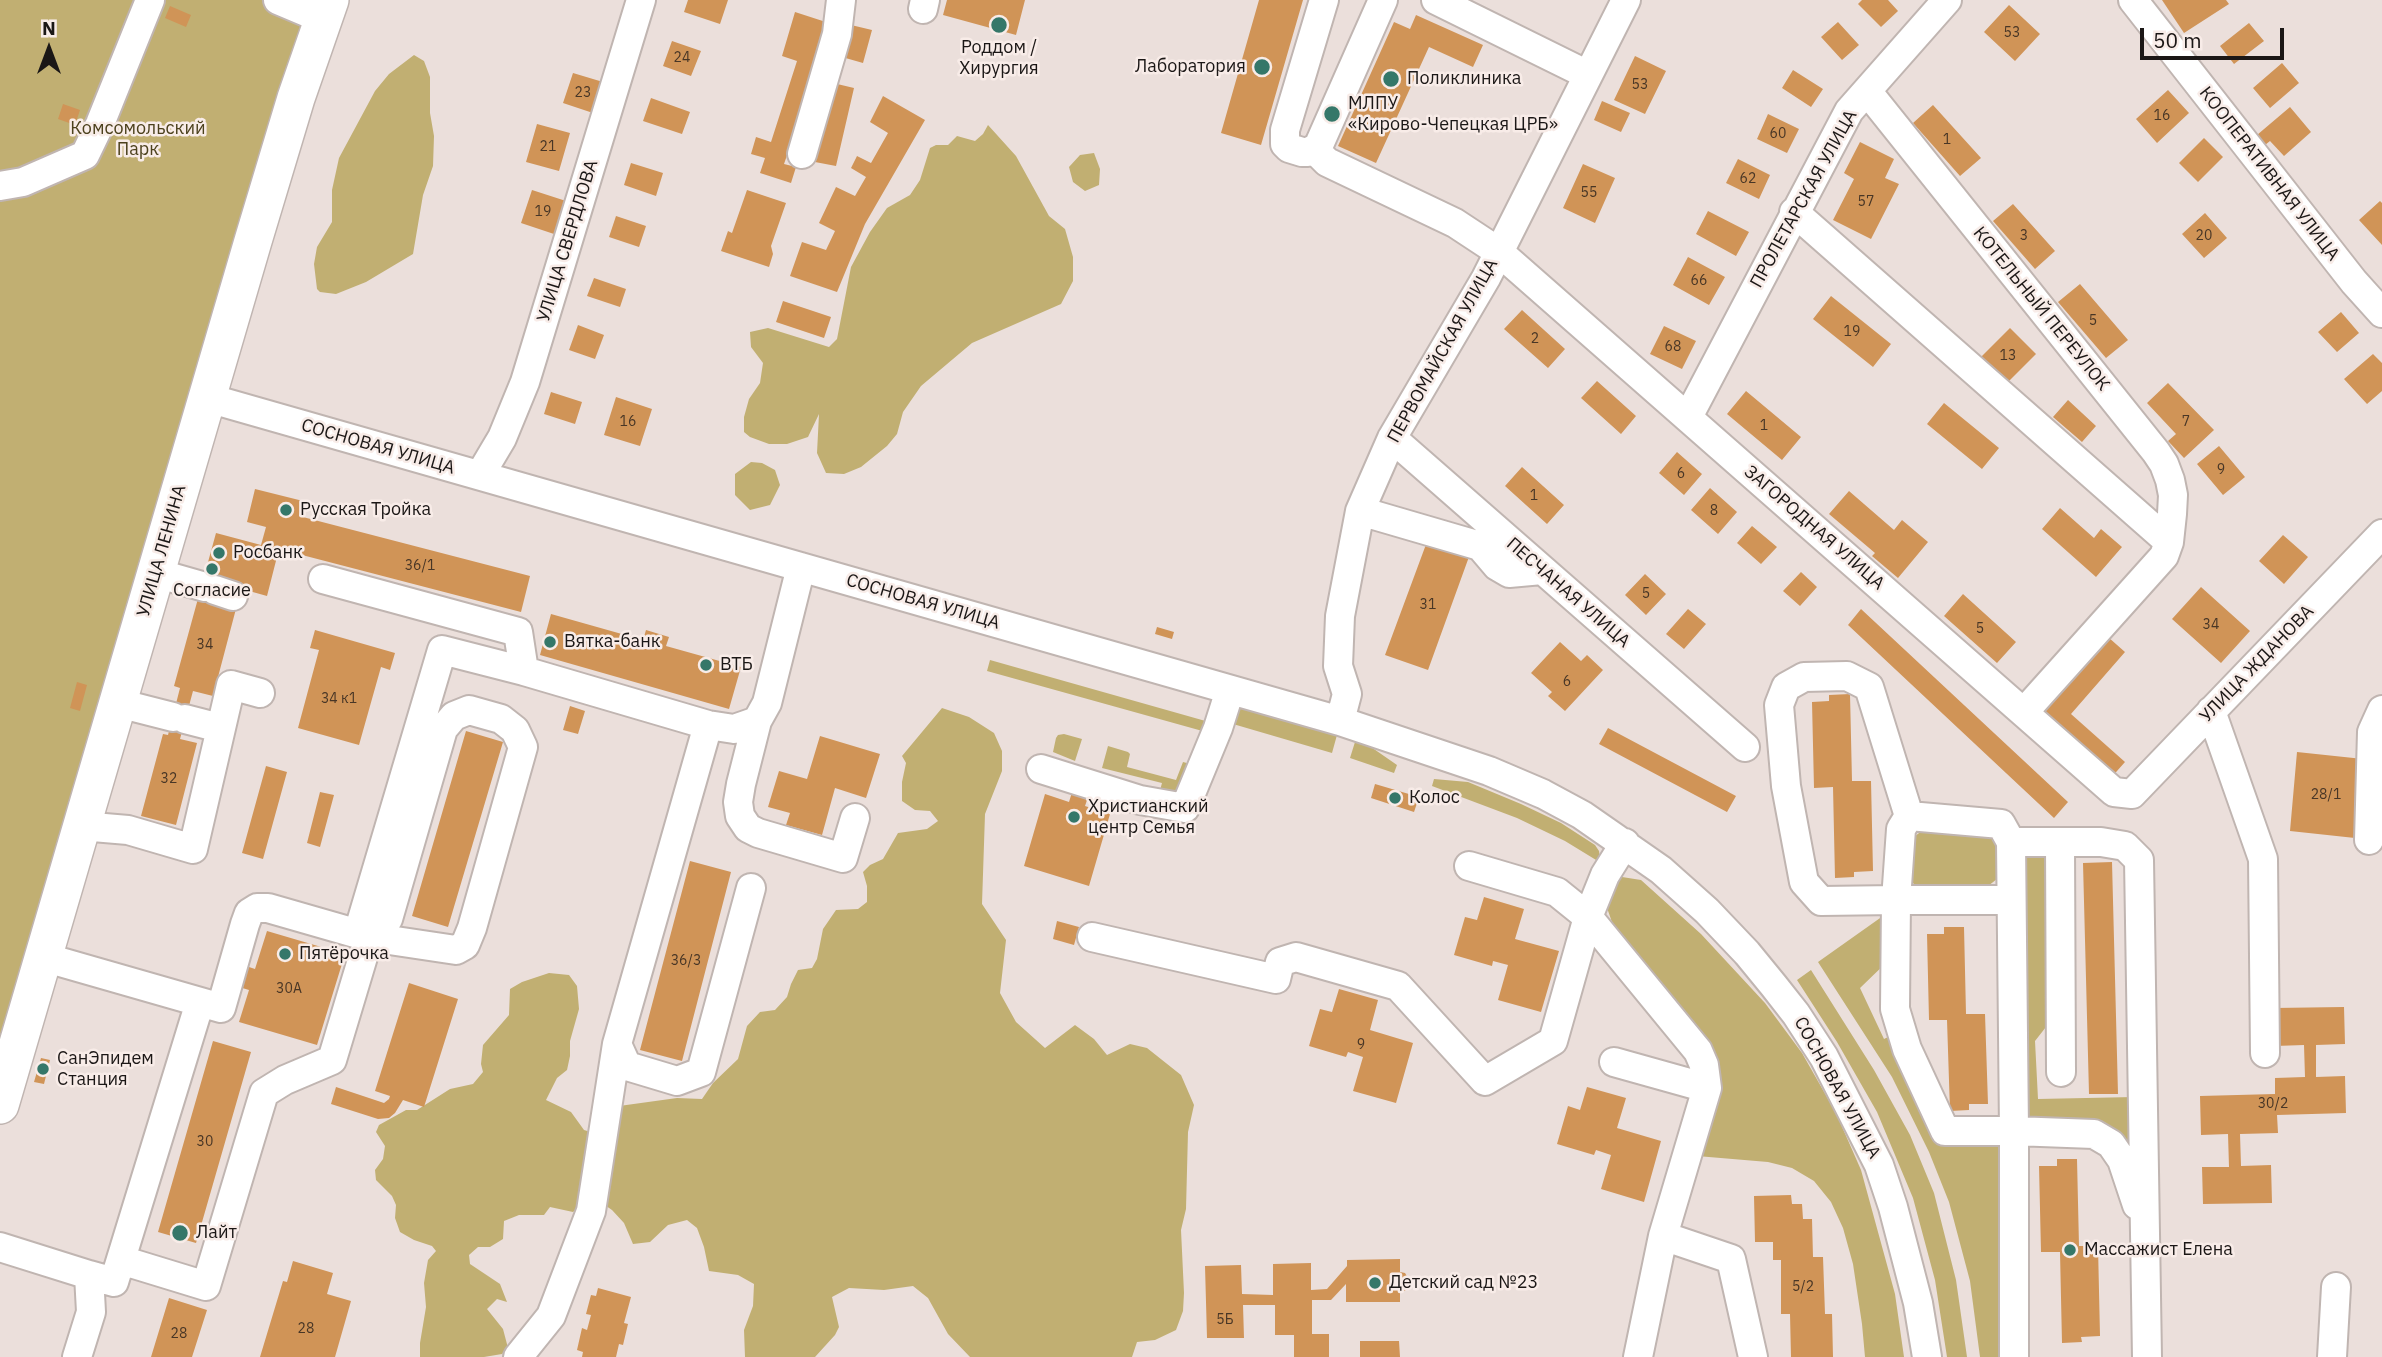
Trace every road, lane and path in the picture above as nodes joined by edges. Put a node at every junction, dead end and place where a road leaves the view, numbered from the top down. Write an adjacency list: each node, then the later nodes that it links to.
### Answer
1 (150, 0): 16 (street)
2 (278, 0): 11 (street)
3 (641, 0): 23 (street, УЛИЦА СВЕРДЛОВА)
4 (841, 0): 15 (street)
5 (1324, 0): 14 (street)
6 (1382, 0): 14 (street)
7 (1436, 0): 12 (street)
8 (1626, 0): 12 (street, ПЕРВОМАЙСКАЯ УЛИЦА)
9 (1947, 0): 13 (street, ПРОЛЕТАРСКАЯ УЛИЦА)
10 (2133, 0): 19 (street, КООПЕРАТИВНАЯ УЛИЦА)
11 (327, 10): 20 (main road, УЛИЦА ЛЕНИНА)
12 (1588, 75): 18 (street, ПЕРВОМАЙСКАЯ УЛИЦА)
13 (1867, 91): 17 (street, ПРОЛЕТАРСКАЯ УЛИЦА); 26 (street, КОТЕЛЬНЫЙ ПЕРЕУЛОК)
14 (1318, 147): 18 (street, ЗАГОРОДНАЯ УЛИЦА)
15 (802, 154)
16 (0, 186)
17 (1794, 212): 21 (street, ПРОЛЕТАРСКАЯ УЛИЦА); 26 (street)
18 (1499, 252): 21 (street, ЗАГОРОДНАЯ УЛИЦА); 22 (street, ПЕРВОМАЙСКАЯ УЛИЦА)
19 (2382, 313)
20 (208, 398): 23 (street, СОСНОВАЯ УЛИЦА); 29 (main road, УЛИЦА ЛЕНИНА)
21 (1688, 417): 37 (street, ЗАГОРОДНАЯ УЛИЦА)
22 (1392, 438): 24 (street, ПЕРВОМАЙСКАЯ УЛИЦА); 28 (street, ПЕСЧАНАЯ УЛИЦА)
23 (480, 475): 27 (street, СОСНОВАЯ УЛИЦА)
24 (1360, 511): 28 (street); 40 (street, ПЕРВОМАЙСКАЯ УЛИЦА)
25 (2382, 534): 38 (street, УЛИЦА ЖДАНОВА)
26 (2169, 542): 37 (street)
27 (801, 567): 33 (street, СОСНОВАЯ УЛИЦА); 39 (street)
28 (1542, 570): 43 (street, ПЕСЧАНАЯ УЛИЦА)
29 (156, 573): 31 (street); 35 (main road, УЛИЦА ЛЕНИНА)
30 (323, 579): 32 (street)
31 (218, 591)
32 (524, 671): 41 (street); 58 (street)
33 (1230, 690): 40 (street, СОСНОВАЯ УЛИЦА); 44 (street)
34 (260, 693): 42 (street)
35 (118, 703): 42 (street); 48 (main road, УЛИЦА ЛЕНИНА)
36 (2382, 710): 49 (street)
37 (2024, 712): 45 (street, ЗАГОРОДНАЯ УЛИЦА)
38 (2211, 712): 45 (street, УЛИЦА ЖДАНОВА); 63 (street)
39 (757, 721): 41 (street); 47 (street)
40 (1340, 721): 51 (street, СОСНОВАЯ УЛИЦА)
41 (708, 725): 62 (street)
42 (220, 728): 48 (street)
43 (1745, 747)
44 (1041, 769)
45 (2132, 794)
46 (1909, 816): 50 (street); 55 (street); 55 (street)
47 (855, 818)
48 (80, 826): 60 (main road, УЛИЦА ЛЕНИНА)
49 (2370, 840)
50 (2011, 842): 52 (street); 56 (street)
51 (1625, 843): 57 (street); 79 (street, СОСНОВАЯ УЛИЦА)
52 (2060, 843): 65 (street); 69 (street)
53 (1469, 866): 57 (street)
54 (751, 888): 62 (street)
55 (1896, 900): 56 (street); 68 (street)
56 (2011, 900): 68 (street)
57 (1588, 917): 59 (street); 66 (street)
58 (364, 935): 58 (street); 61 (street); 72 (street)
59 (1093, 937)
60 (43, 957): 61 (street); 67 (main road, УЛИЦА ЛЕНИНА)
61 (200, 1002): 72 (street)
62 (617, 1044): 76 (street)
63 (2265, 1053)
64 (1614, 1062): 66 (street)
65 (2061, 1072)
66 (1707, 1088): 70 (street)
67 (0, 1105)
68 (2014, 1131): 69 (street); 80 (street)
69 (2145, 1225): 81 (street)
70 (1664, 1236): 77 (street); 78 (street)
71 (0, 1247): 73 (street)
72 (121, 1260): 73 (street)
73 (89, 1275): 75 (street)
74 (2336, 1287): 82 (street)
75 (77, 1357)
76 (517, 1357)
77 (1637, 1357)
78 (1753, 1357)
79 (1927, 1357)
80 (2014, 1357)
81 (2147, 1357)
82 (2332, 1357)

